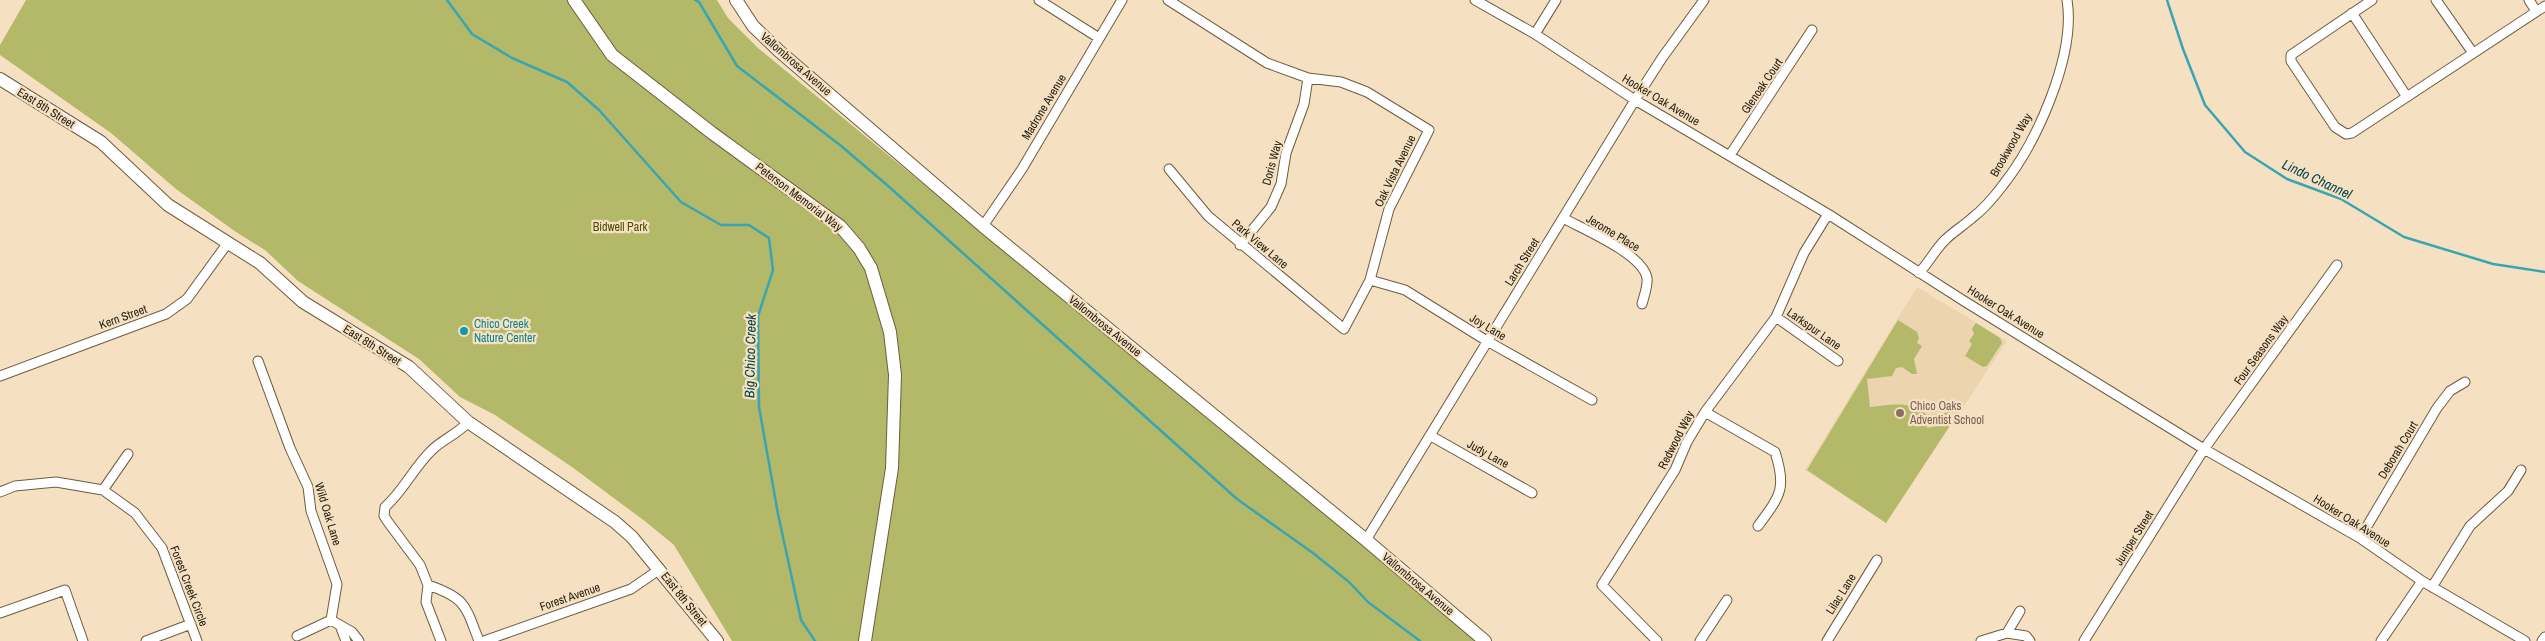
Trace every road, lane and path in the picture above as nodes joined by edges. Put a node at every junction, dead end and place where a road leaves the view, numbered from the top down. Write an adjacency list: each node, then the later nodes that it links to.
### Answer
1 (574, 0): 79 (street, Peterson Memorial Way)
2 (736, 0): 28 (street, Vallombrosa Avenue)
3 (1039, 0): 18 (street)
4 (1122, 0): 18 (street, Madrone Avenue)
5 (1168, 0): 20 (street, Oak Vista Avenue)
6 (1476, 0): 17 (street, Hooker Oak Avenue)
7 (1556, 0): 17 (street)
8 (1704, 0): 23 (street, Larch Street)
9 (2067, 0): 32 (street, Brookwood Way)
10 (2372, 0): 15 (street)
11 (2436, 0): 19 (street)
12 (2529, 0): 14 (street)
13 (2545, 6): 14 (street)
14 (2536, 11): 19 (street)
15 (2352, 13): 22 (street); 22 (street)
16 (1812, 30): 24 (street, Glenoak Court)
17 (1535, 34): 23 (street, Hooker Oak Avenue)
18 (1099, 38): 28 (street, Madrone Avenue)
19 (2473, 53): 22 (street)
20 (1308, 78): 30 (street, Doris Way); 33 (street, Oak Vista Avenue)
21 (0, 79): 29 (street, East 8th Street)
22 (2406, 97)
23 (1635, 100): 24 (street, Hooker Oak Avenue); 27 (street, Larch Street)
24 (1730, 155): 26 (street, Hooker Oak Avenue)
25 (1169, 169): 30 (street, Park View Lane)
26 (1828, 214): 32 (street, Hooker Oak Avenue); 35 (street, Redwood Way)
27 (1563, 218): 34 (street, Jerome Place); 37 (street, Larch Street)
28 (983, 226): 54 (street, Vallombrosa Avenue)
29 (227, 244): 40 (street, Kern Street); 44 (street, East 8th Street)
30 (1240, 245): 36 (street, Park View Lane)
31 (2338, 264): 46 (street, Four Seasons Way)
32 (1919, 273): 46 (street, Hooker Oak Avenue)
33 (1370, 280): 36 (street, Oak Vista Avenue); 37 (street, Joy Lane)
34 (1642, 304)
35 (1776, 317): 39 (street, Larkspur Lane); 43 (street, Redwood Way)
36 (1344, 329)
37 (1487, 341): 42 (street, Joy Lane); 45 (street, Larch Street)
38 (258, 361): 63 (street, Wild Oak Lane)
39 (1838, 361)
40 (0, 376)
41 (2465, 382): 53 (street, Deborah Court)
42 (1592, 400)
43 (1704, 412): 52 (street); 81 (street, Redwood Way)
44 (468, 422): 56 (street, East 8th Street); 58 (street)
45 (1432, 436): 51 (street, Judy Lane); 54 (street, Larch Street)
46 (2204, 449): 53 (street, Hooker Oak Avenue); 85 (street, Juniper Street)
47 (128, 454): 49 (street)
48 (2522, 470): 59 (street)
49 (103, 490): 50 (street, Forest Creek Circle); 64 (street, Forest Creek Circle)
50 (0, 492)
51 (1532, 493)
52 (1758, 526)
53 (2360, 538): 57 (street, Hooker Oak Avenue)
54 (1366, 540): 80 (street, Vallombrosa Avenue)
55 (1877, 560): 83 (street, Lilac Lane)
56 (660, 570): 77 (street, Forest Avenue); 78 (street, East 8th Street)
57 (2422, 581): 59 (street, Hooker Oak Avenue); 86 (street)
58 (428, 585): 75 (street); 76 (street)
59 (2432, 586): 87 (street, Hooker Oak Avenue)
60 (1727, 600): 82 (street)
61 (2020, 611): 66 (street)
62 (0, 613): 70 (street)
63 (331, 620): 65 (street); 67 (street)
64 (191, 624): 71 (street); 72 (street, Forest Creek Circle)
65 (341, 628): 73 (street); 74 (street)
66 (2007, 633): 69 (street); 84 (street)
67 (297, 636)
68 (2545, 637): 88 (street)
69 (1982, 640)
70 (83, 641)
71 (146, 641)
72 (197, 641)
73 (346, 641)
74 (359, 641)
75 (441, 641)
76 (479, 641)
77 (484, 641)
78 (717, 641)
79 (865, 641)
80 (1485, 641)
81 (1657, 641)
82 (1700, 641)
83 (1827, 641)
84 (2030, 641)
85 (2084, 641)
86 (2382, 641)
87 (2526, 641)
88 (2542, 641)

